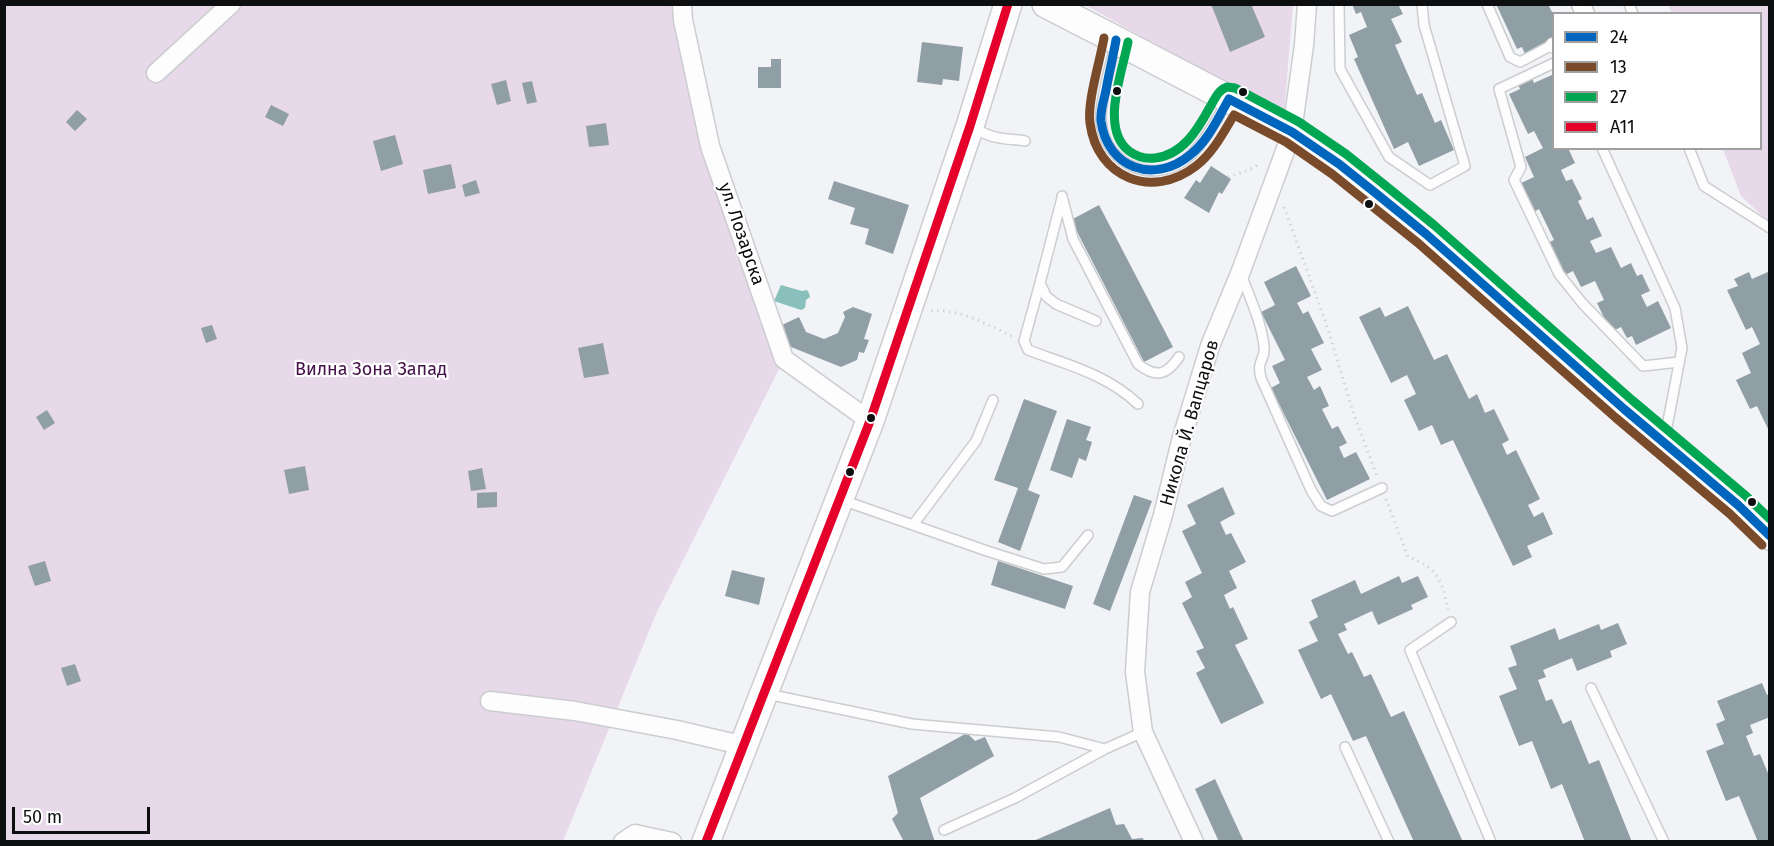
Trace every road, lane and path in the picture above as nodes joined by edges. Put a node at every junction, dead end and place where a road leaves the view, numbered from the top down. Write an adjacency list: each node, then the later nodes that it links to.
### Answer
1 (231, 4): 12 (street)
2 (682, 4): 30 (street, ул. Лозарска)
3 (1008, 4): 14 (main road)
4 (1046, 4): 9 (main road)
5 (1307, 4): 15 (street, Никола Й. Вапцаров)
6 (1339, 4): 7 (lane)
7 (1422, 4)
8 (1487, 4): 10 (lane)
9 (1116, 40): 13 (main road); 13 (lane)
10 (1552, 46)
11 (1552, 64): 27 (lane)
12 (156, 73)
13 (1229, 99): 15 (main road)
14 (970, 126): 16 (lane); 23 (main road)
15 (1292, 132): 19 (street, Никола Й. Вапцаров); 31 (main road)
16 (1025, 141)
17 (1603, 150): 27 (lane)
18 (1690, 150): 20 (lane)
19 (1274, 180): 21 (street, Никола Й. Вапцаров); 32 (path)
20 (1770, 228)
21 (1240, 271): 32 (lane); 41 (street, Никола Й. Вапцаров)
22 (1040, 283): 24 (lane); 25 (lane); 26 (lane)
23 (906, 317): 25 (path); 30 (main road)
24 (1096, 321)
25 (1024, 341): 29 (lane)
26 (1179, 357)
27 (1679, 362): 31 (lane)
28 (993, 400): 34 (lane)
29 (1138, 404)
30 (870, 421): 33 (main road)
31 (1664, 443): 36 (main road)
32 (1382, 488): 37 (path)
33 (840, 499): 34 (lane); 39 (main road)
34 (913, 525): 35 (lane)
35 (1088, 535)
36 (1770, 536)
37 (1450, 622): 51 (lane)
38 (1591, 688): 52 (lane)
39 (764, 693): 42 (main road); 44 (lane)
40 (490, 701): 42 (street)
41 (1143, 732): 44 (lane); 49 (street, Никола Й. Вапцаров)
42 (745, 746): 48 (main road)
43 (1345, 747): 50 (lane)
44 (1105, 749): 45 (lane)
45 (944, 830)
46 (623, 842): 47 (street)
47 (672, 842)
48 (706, 842)
49 (1194, 842)
50 (1389, 842)
51 (1491, 842)
52 (1664, 842)

